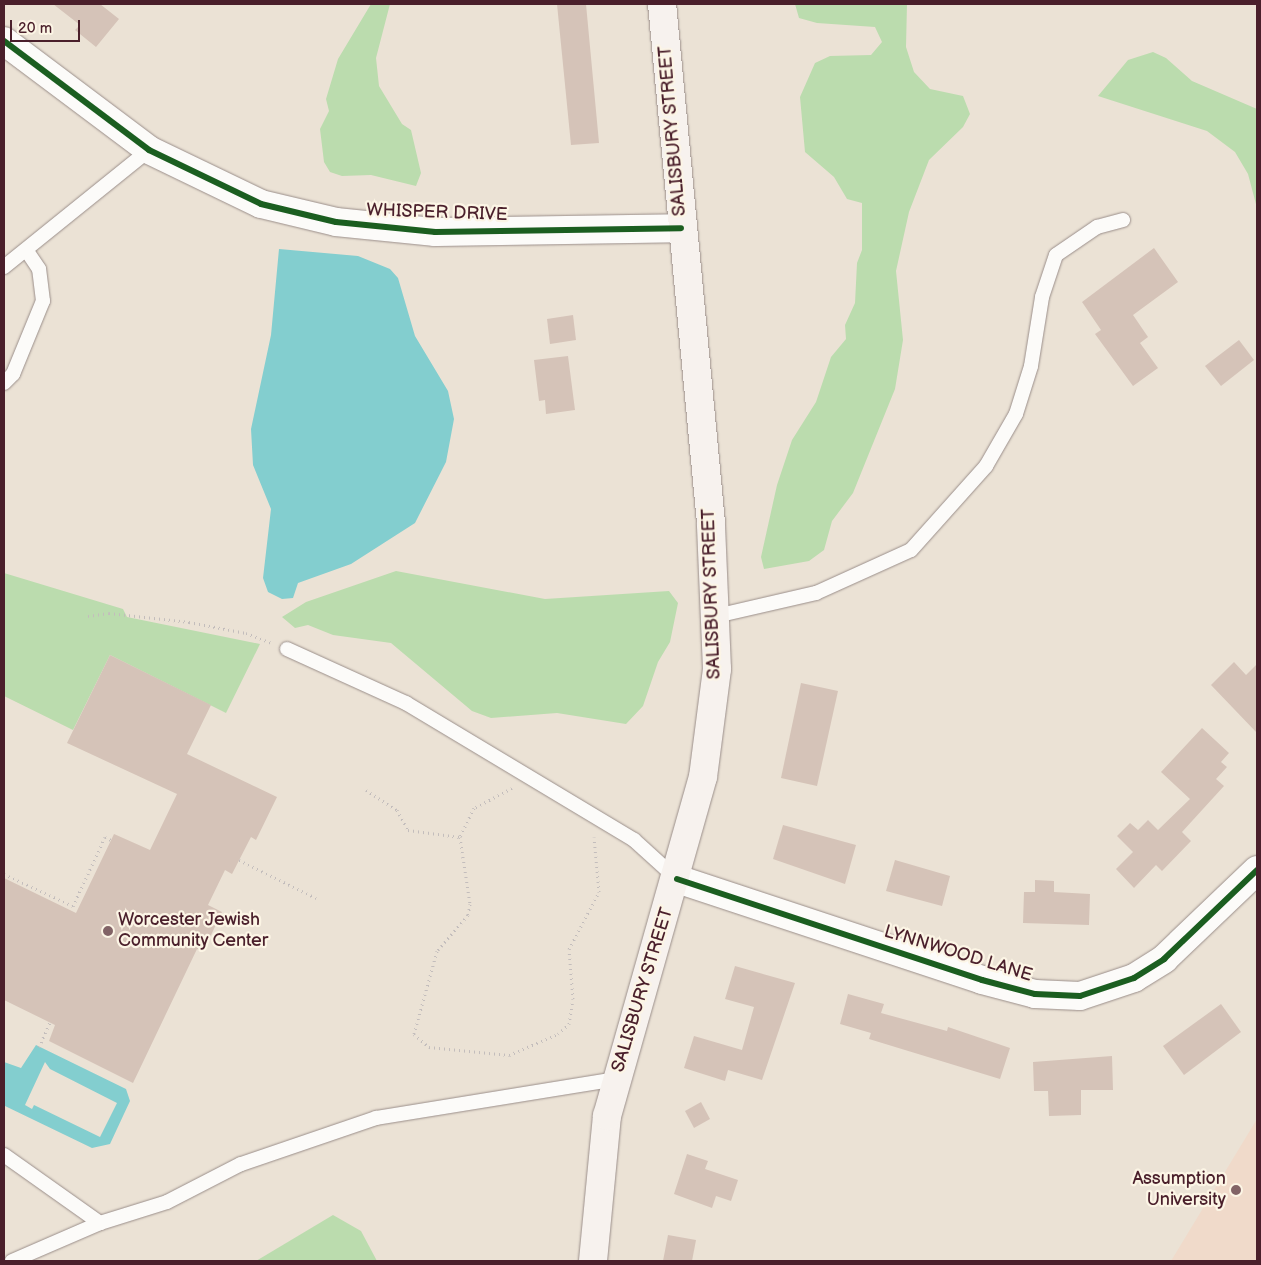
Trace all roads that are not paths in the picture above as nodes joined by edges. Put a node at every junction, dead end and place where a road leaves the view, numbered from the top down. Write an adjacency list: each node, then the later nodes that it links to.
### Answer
1 (662, 4): 5 (main road, SALISBURY STREET)
2 (4, 41): 3 (street, WHISPER DRIVE)
3 (149, 150): 5 (street, WHISPER DRIVE); 6 (lane)
4 (1123, 220): 9 (lane)
5 (681, 228): 9 (main road, SALISBURY STREET)
6 (26, 250): 7 (lane); 8 (lane)
7 (4, 267)
8 (4, 383)
9 (716, 616): 12 (main road, SALISBURY STREET)
10 (287, 649): 12 (lane)
11 (1257, 870): 12 (street, LYNNWOOD LANE)
12 (677, 879): 13 (main road, SALISBURY STREET)
13 (616, 1080): 15 (lane); 17 (main road, SALISBURY STREET)
14 (4, 1155): 15 (lane)
15 (100, 1223): 16 (lane)
16 (12, 1261)
17 (593, 1261)

